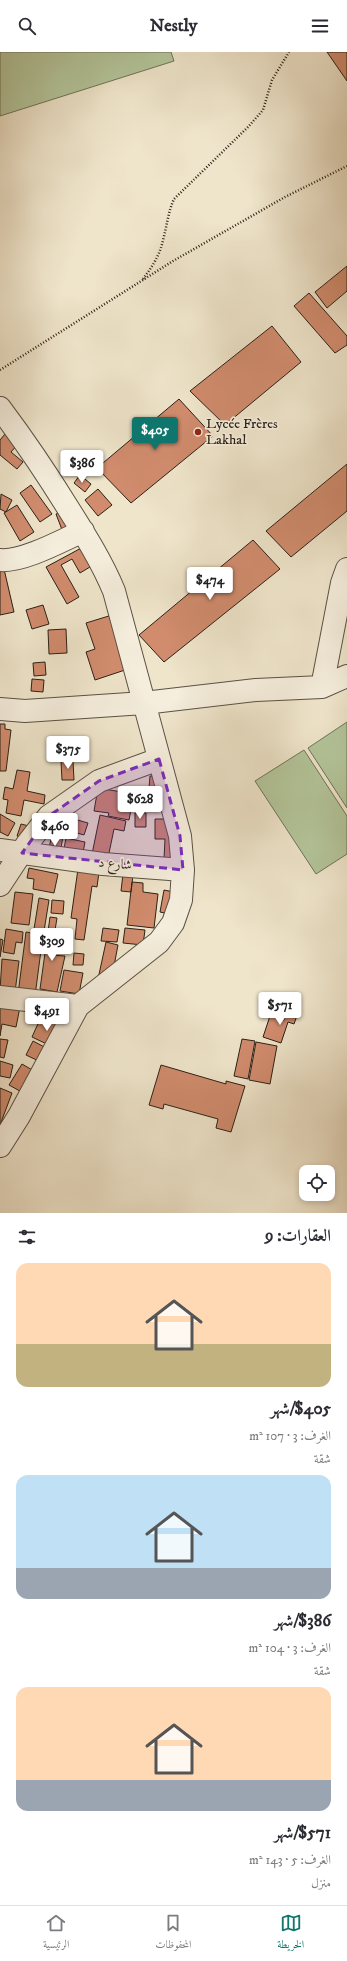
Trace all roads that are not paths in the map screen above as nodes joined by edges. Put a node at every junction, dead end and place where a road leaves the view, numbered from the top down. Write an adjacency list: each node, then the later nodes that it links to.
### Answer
1 (0, 408): 2 (street)
2 (83, 531): 3 (street); 7 (street)
3 (0, 560)
4 (347, 569): 6 (street)
5 (347, 676): 6 (street)
6 (322, 687): 7 (street)
7 (144, 703): 8 (street); 9 (street)
8 (0, 710)
9 (159, 759): 11 (street); 12 (street)
10 (0, 850): 11 (street, شارع د)
11 (22, 853): 12 (street, شارع د); 13 (street)
12 (182, 870): 15 (street)
13 (0, 885)
14 (0, 997): 15 (street)
15 (78, 1006): 16 (street)
16 (0, 1146)

